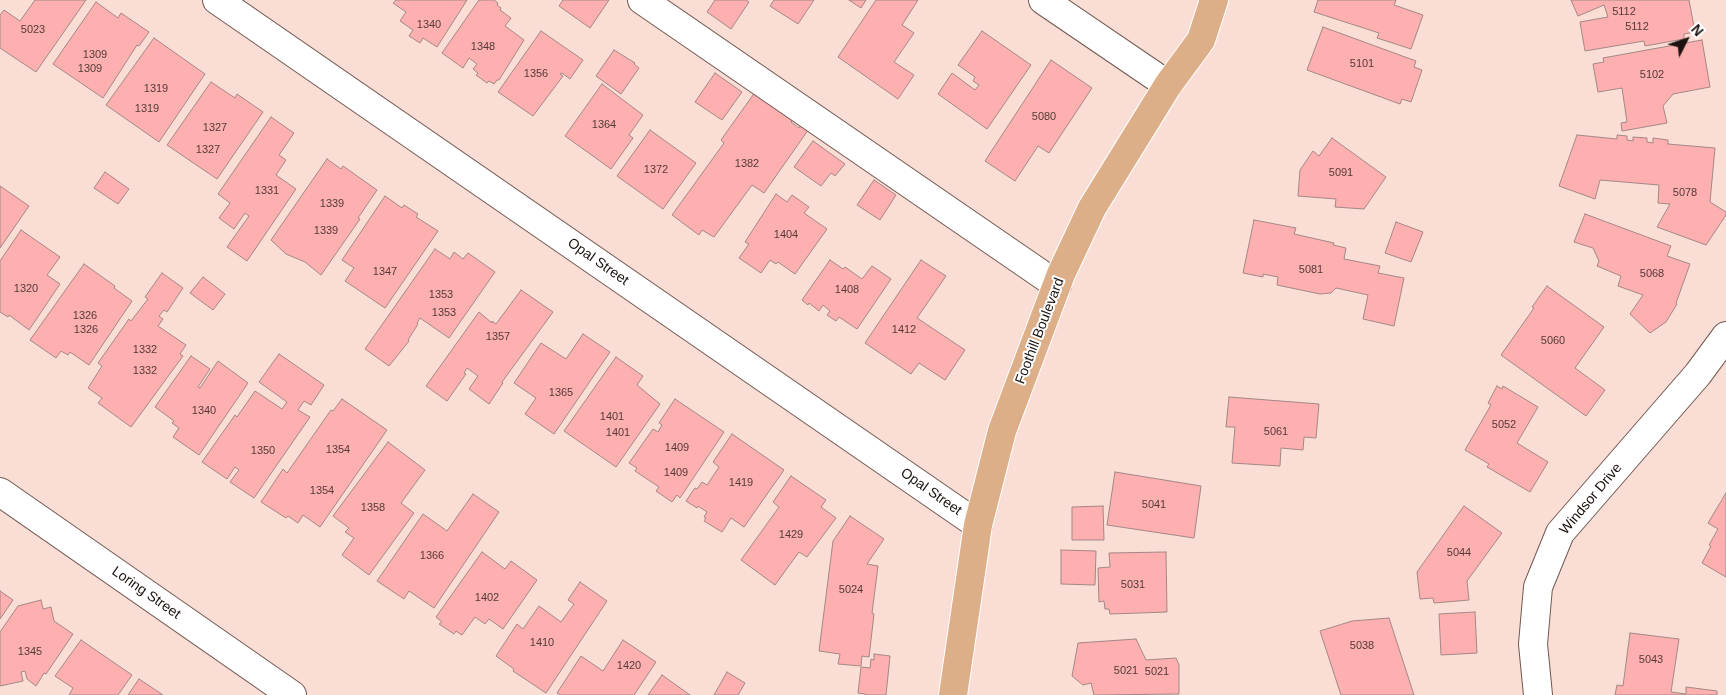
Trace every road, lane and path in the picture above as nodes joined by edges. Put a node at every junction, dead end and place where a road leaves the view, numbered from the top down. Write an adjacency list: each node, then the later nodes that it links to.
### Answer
1 (217, 0): 9 (street, Opal Street)
2 (642, 0): 6 (street)
3 (1043, 0): 5 (street)
4 (1214, 0): 5 (main road, Foothill Boulevard)
5 (1168, 86): 6 (main road, Foothill Boulevard)
6 (1057, 285): 9 (main road, Foothill Boulevard)
7 (1726, 336): 12 (street, Windsor Drive)
8 (0, 492): 10 (street, Loring Street)
9 (978, 525): 11 (main road, Foothill Boulevard)
10 (292, 695)
11 (953, 695)
12 (1538, 695)

